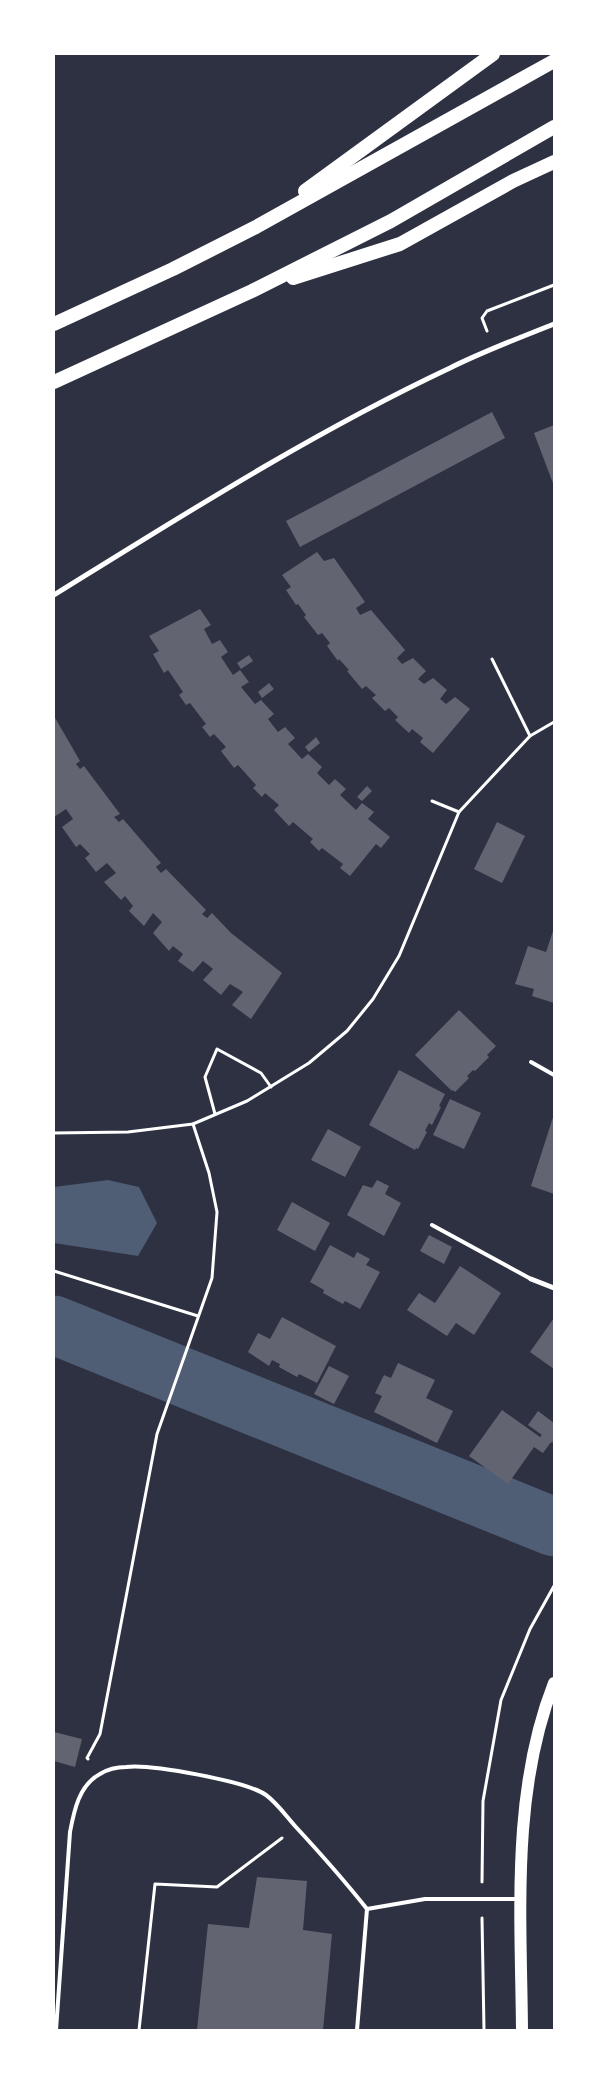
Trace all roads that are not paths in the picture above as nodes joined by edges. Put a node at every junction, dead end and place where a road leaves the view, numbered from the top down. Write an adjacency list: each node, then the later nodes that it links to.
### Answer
1 (493, 54): 5 (highway)
2 (554, 61): 5 (highway)
3 (554, 127): 6 (highway)
4 (554, 162): 6 (highway)
5 (256, 227): 7 (highway)
6 (252, 291): 9 (highway)
7 (54, 324)
8 (554, 324): 10 (street)
9 (54, 382)
10 (54, 595)
11 (531, 1062): 12 (lane)
12 (554, 1075)
13 (432, 1225): 14 (lane)
14 (531, 1279): 15 (street)
15 (554, 1288)
16 (554, 1683): 17 (main road)
17 (521, 1899): 18 (lane); 21 (main road)
18 (367, 1909): 19 (lane); 20 (lane)
19 (56, 2030)
20 (358, 2030)
21 (522, 2030)

